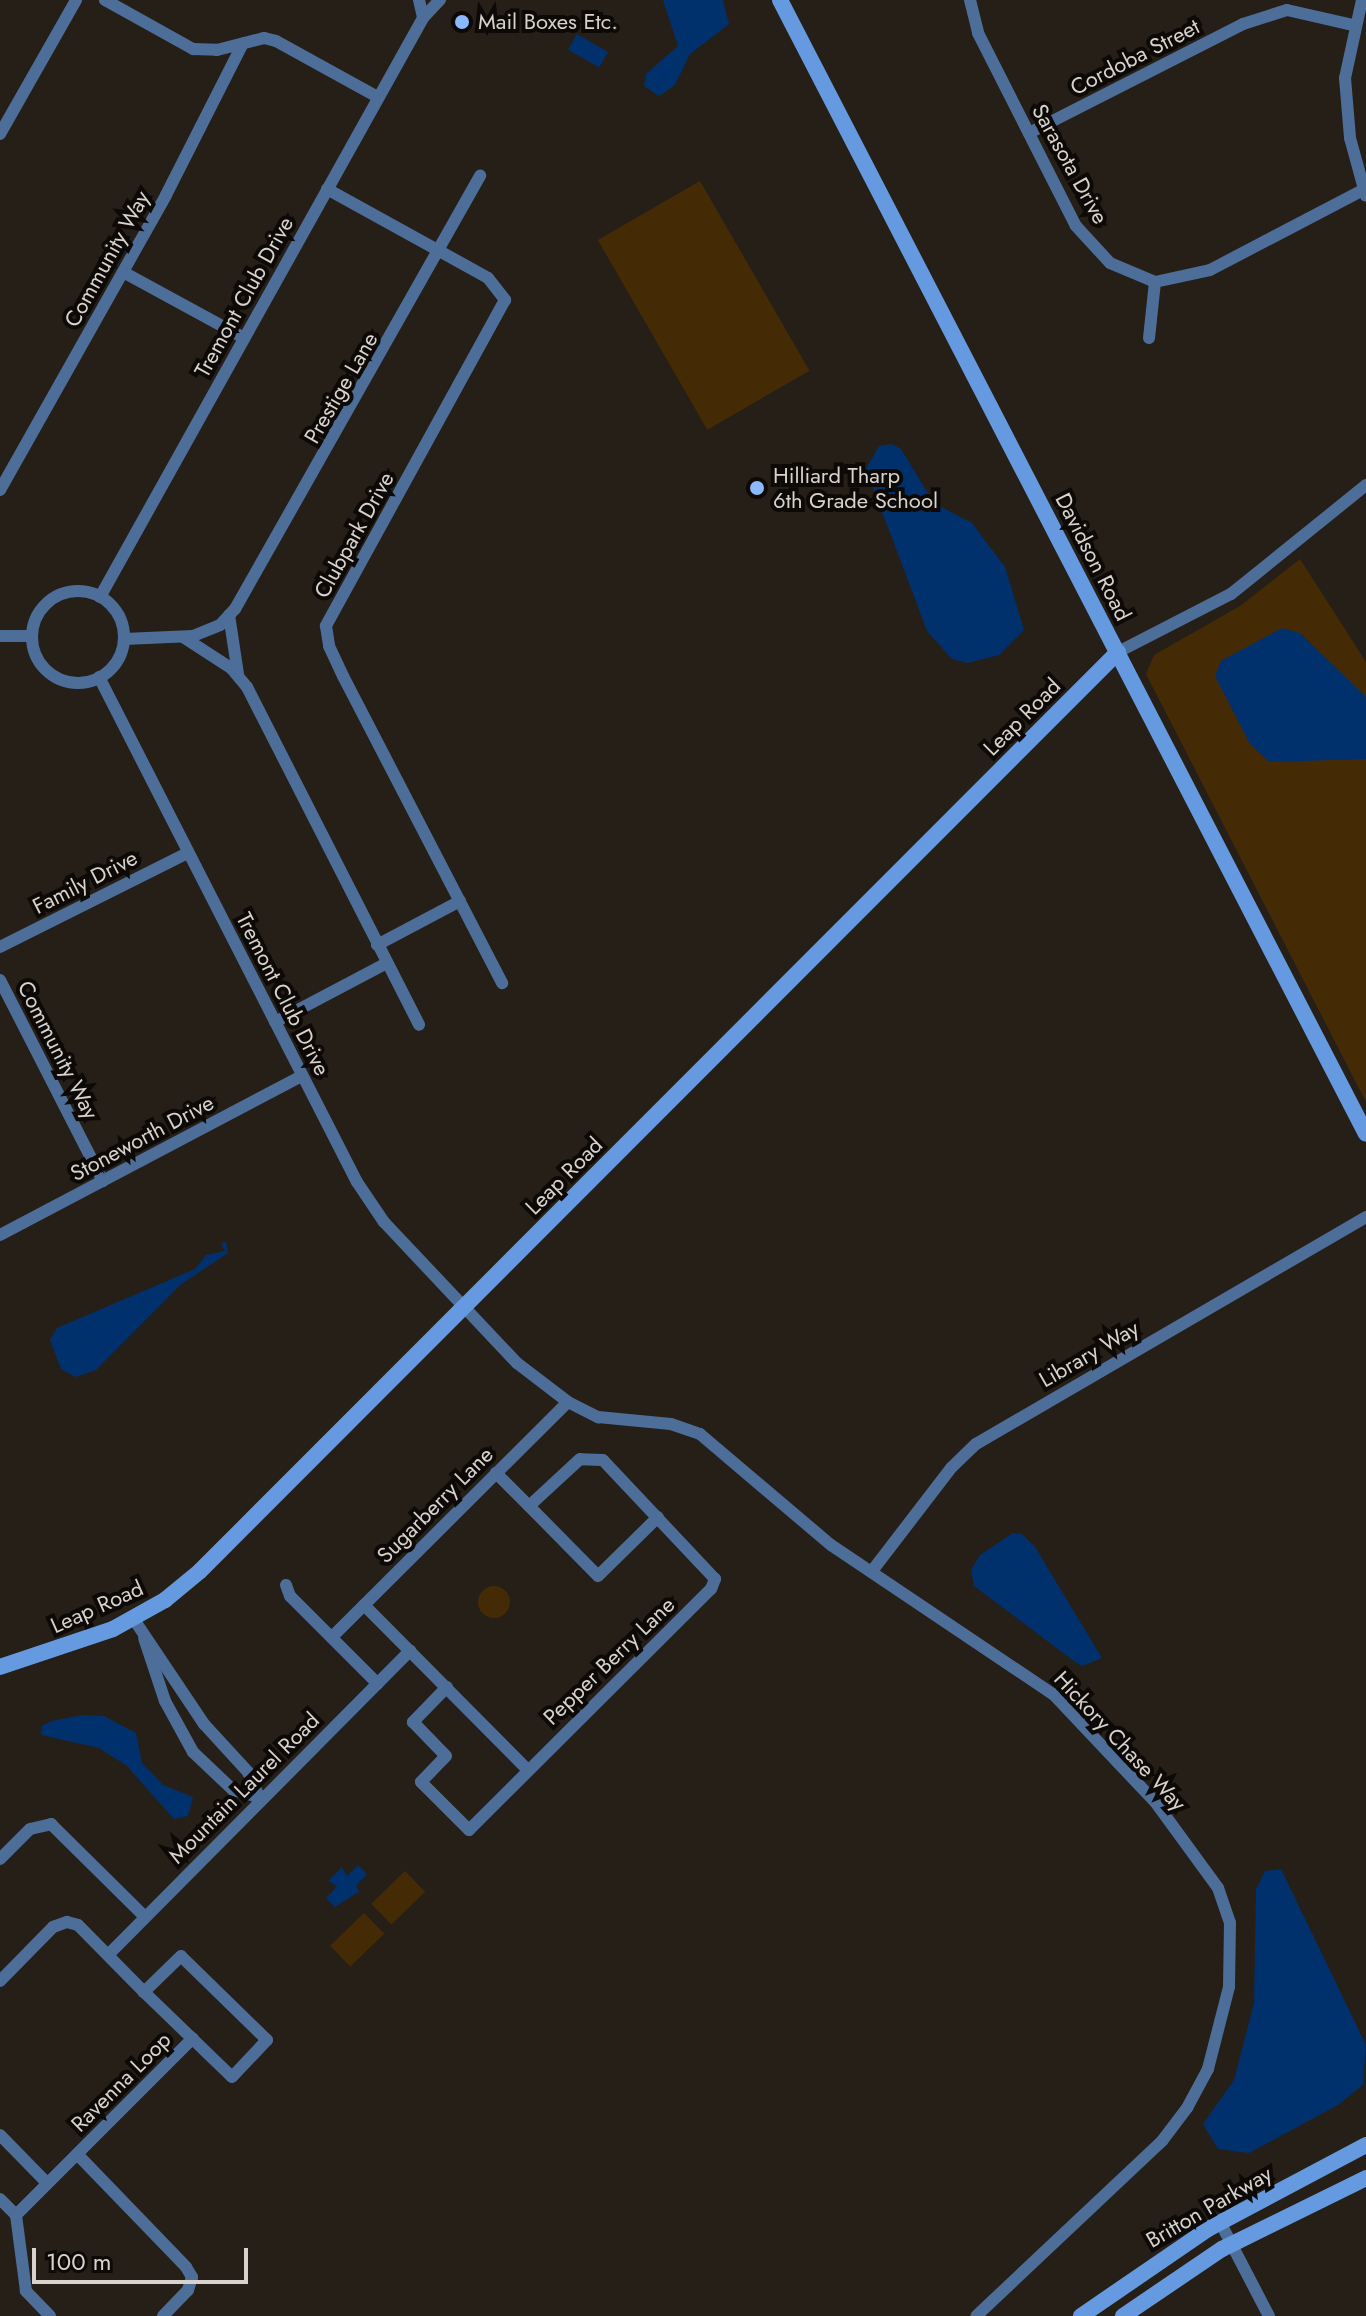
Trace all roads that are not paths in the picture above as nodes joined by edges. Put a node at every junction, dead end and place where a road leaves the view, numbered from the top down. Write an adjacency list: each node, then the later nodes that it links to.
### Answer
1 (76, 0): 13 (street)
2 (105, 0): 10 (street)
3 (419, 0): 8 (street)
4 (440, 0): 8 (street, Tremont Club Drive)
5 (780, 0): 30 (main road, Davidson Road)
6 (970, 0): 12 (street, Sarasota Drive)
7 (1362, 0): 9 (street)
8 (423, 18): 11 (street, Tremont Club Drive)
9 (1353, 25): 12 (street, Cordoba Street); 16 (street)
10 (243, 43): 11 (street); 18 (street, Community Way)
11 (378, 97): 15 (street, Tremont Club Drive)
12 (1029, 133): 19 (street, Sarasota Drive)
13 (0, 134)
14 (480, 176): 17 (street, Prestige Lane)
15 (327, 189): 17 (street, Clubpark Drive); 20 (street, Tremont Club Drive)
16 (1365, 193): 19 (street)
17 (440, 250): 25 (street, Prestige Lane); 34 (street, Clubpark Drive)
18 (123, 272): 20 (street); 22 (street, Community Way)
19 (1155, 282): 21 (street)
20 (244, 338): 24 (street, Tremont Club Drive)
21 (1149, 338)
22 (0, 490)
23 (1364, 493): 30 (street)
24 (100, 597): 27 (street); 29 (street)
25 (229, 615): 28 (street); 32 (street)
26 (0, 636): 27 (street)
27 (32, 636): 31 (street)
28 (183, 637): 29 (street); 32 (street)
29 (124, 639): 31 (street)
30 (1118, 652): 43 (main road, Davidson Road); 47 (main road, Leap Road)
31 (99, 677): 33 (street, Tremont Club Drive)
32 (239, 678): 35 (street)
33 (188, 853): 36 (street, Family Drive); 40 (street, Tremont Club Drive)
34 (460, 901): 35 (street); 39 (street, Clubpark Drive)
35 (377, 945): 37 (street)
36 (0, 947)
37 (387, 963): 40 (street); 41 (street)
38 (0, 980): 44 (street, Community Way)
39 (502, 983)
40 (275, 1022): 42 (street, Tremont Club Drive)
41 (419, 1025)
42 (302, 1076): 44 (street, Stoneworth Drive); 47 (street, Tremont Club Drive)
43 (1366, 1134)
44 (103, 1181): 46 (street, Stoneworth Drive)
45 (1366, 1217): 52 (street, Library Way)
46 (0, 1235)
47 (467, 1305): 48 (street, Hickory Chase Way); 55 (main road, Leap Road)
48 (568, 1402): 49 (street, Sugarberry Lane); 52 (street, Hickory Chase Way)
49 (496, 1473): 50 (street); 54 (street, Sugarberry Lane)
50 (529, 1506): 51 (street, Pepper Berry Lane); 51 (street)
51 (658, 1517): 62 (street, Pepper Berry Lane)
52 (872, 1571): 81 (street, Hickory Chase Way)
53 (286, 1585): 56 (street)
54 (364, 1605): 56 (street, Sugarberry Lane); 58 (street)
55 (133, 1618): 57 (street); 59 (main road, Leap Road)
56 (332, 1637): 60 (street)
57 (144, 1638): 63 (street); 63 (street)
58 (410, 1651): 60 (street, Mountain Laurel Road); 61 (street)
59 (0, 1667)
60 (378, 1684): 63 (street, Mountain Laurel Road)
61 (447, 1687): 62 (street); 62 (street, Pepper Berry Lane)
62 (527, 1769)
63 (259, 1797): 65 (street, Mountain Laurel Road)
64 (0, 1859): 65 (street)
65 (145, 1917): 66 (street, Mountain Laurel Road)
66 (108, 1955): 67 (street); 68 (street)
67 (0, 1981)
68 (144, 1992): 69 (street); 69 (street)
69 (193, 2038): 72 (street, Ravenna Loop)
70 (0, 2135): 74 (street)
71 (1366, 2145): 77 (main road, Britton Parkway)
72 (77, 2154): 74 (street, Ravenna Loop); 80 (street, Ravenna Loop)
73 (1366, 2178): 78 (main road, Britton Parkway)
74 (47, 2183): 76 (street, Ravenna Loop)
75 (0, 2199): 76 (street)
76 (16, 2215): 79 (street)
77 (1220, 2222): 78 (street); 82 (main road, Britton Parkway)
78 (1230, 2244): 83 (main road, Britton Parkway); 84 (street)
79 (50, 2316)
80 (163, 2316)
81 (976, 2316)
82 (1081, 2316)
83 (1123, 2316)
84 (1269, 2316)

